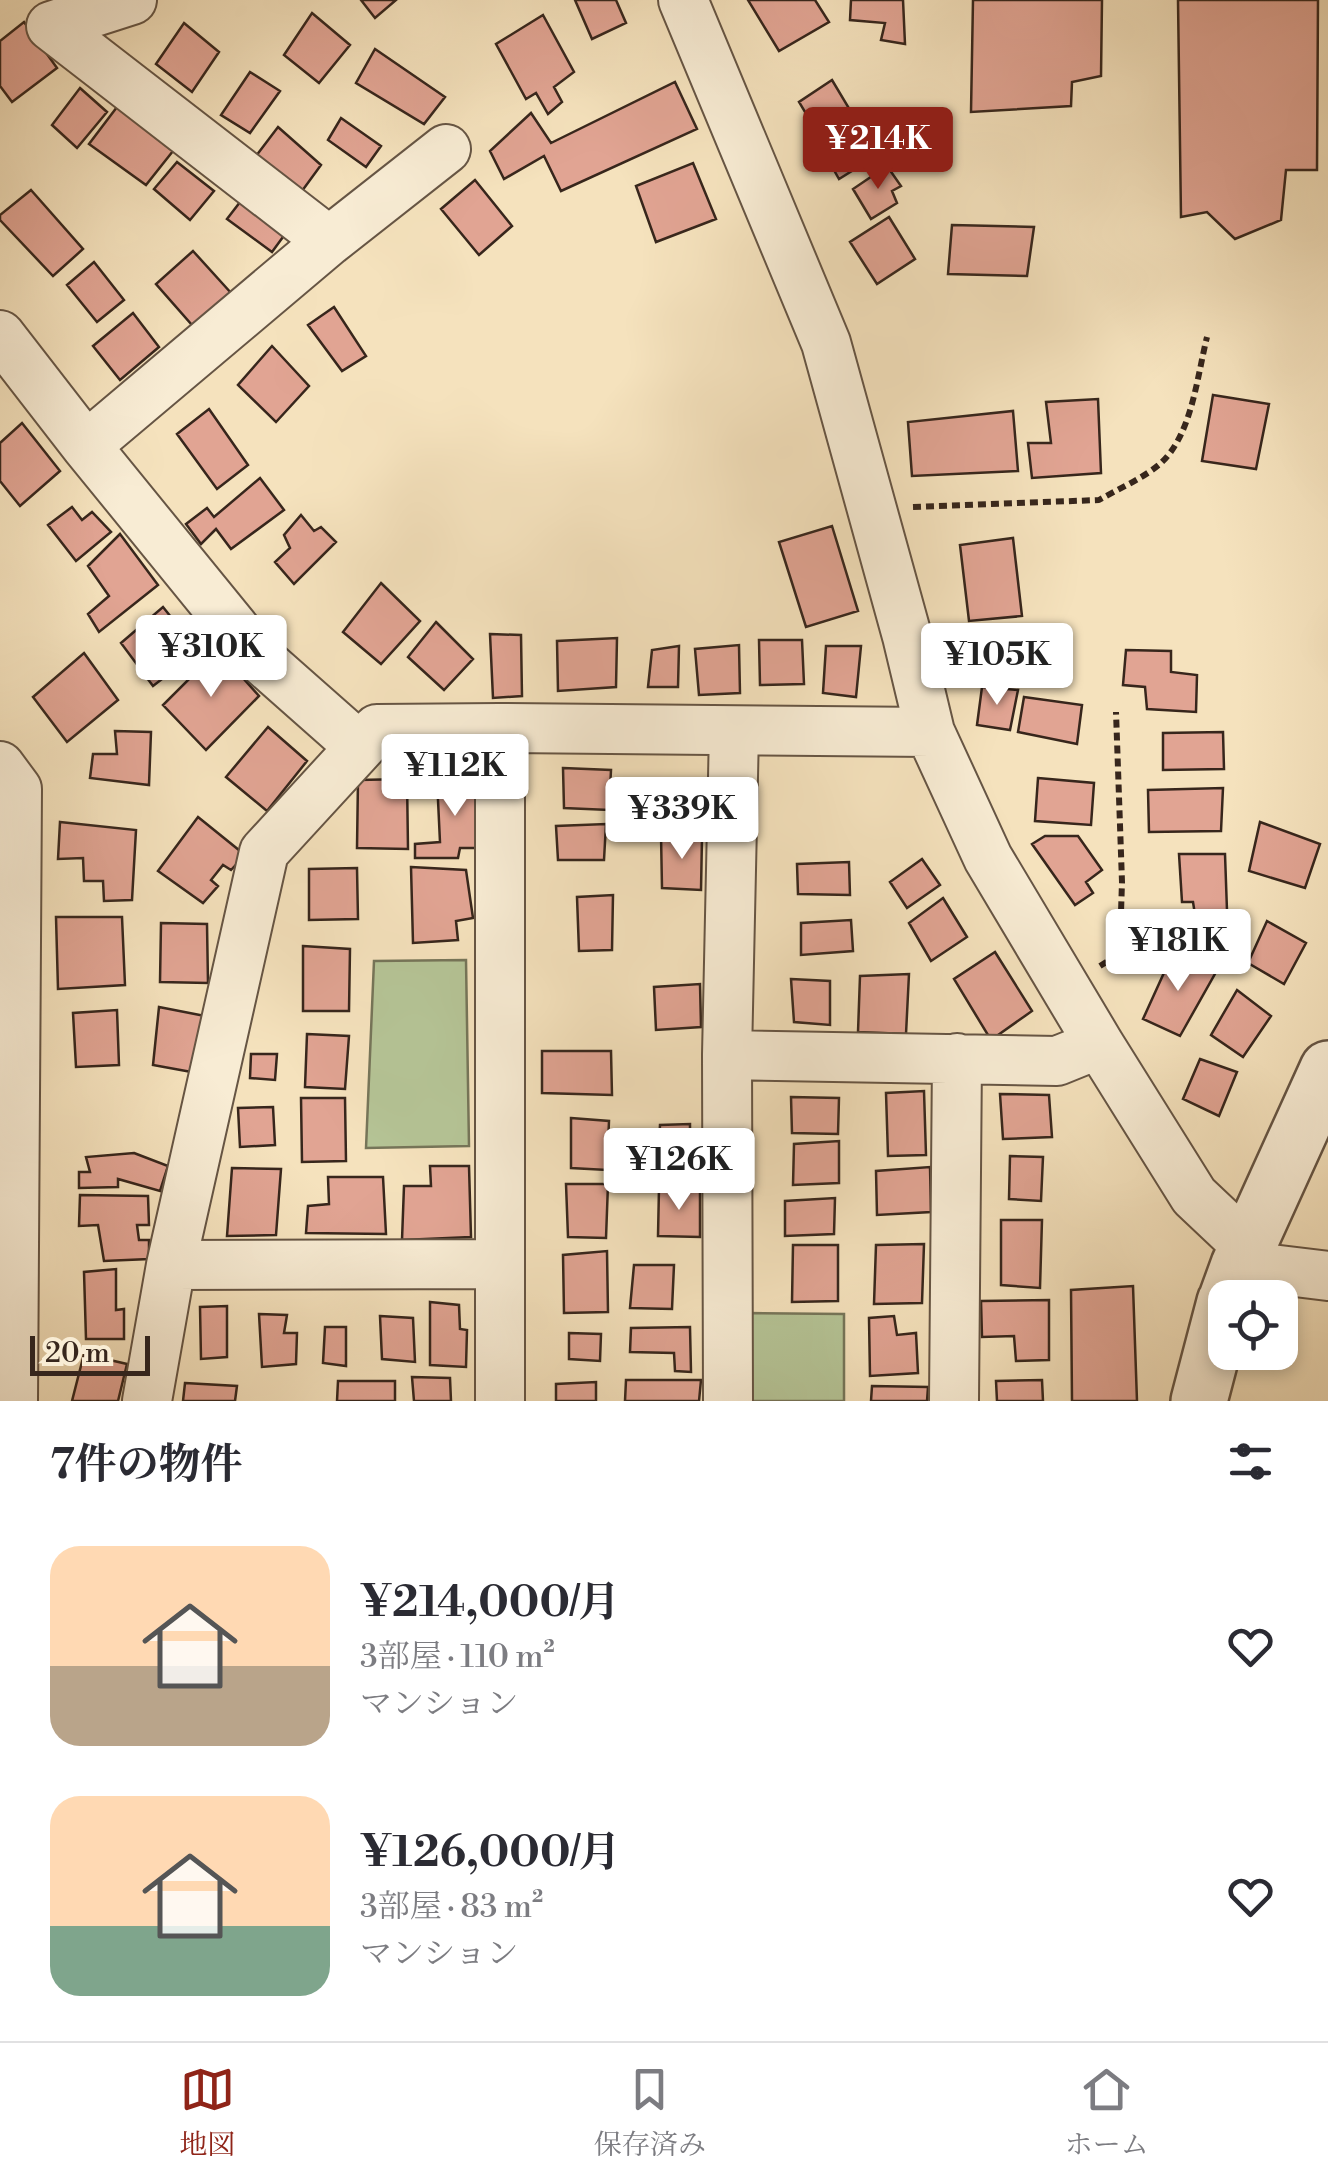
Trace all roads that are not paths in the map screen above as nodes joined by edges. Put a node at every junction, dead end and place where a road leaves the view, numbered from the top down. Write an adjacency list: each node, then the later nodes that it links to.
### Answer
1 (132, 0): 4 (street)
2 (682, 0): 9 (street)
3 (446, 149): 4 (street)
4 (329, 241): 6 (street)
5 (0, 335): 6 (street)
6 (86, 446): 10 (street)
7 (500, 728): 8 (street); 10 (street); 16 (street)
8 (734, 732): 9 (street); 13 (street)
9 (930, 732): 12 (street)
10 (360, 747): 17 (street)
11 (0, 766): 20 (street)
12 (1099, 1044): 14 (street); 19 (street)
13 (727, 1055): 14 (street); 23 (street)
14 (957, 1058): 24 (street)
15 (1328, 1071): 19 (street)
16 (500, 1264): 17 (street); 22 (street)
17 (171, 1266): 21 (street)
18 (1328, 1276): 19 (street)
19 (1234, 1278): 25 (street)
20 (12, 1401)
21 (147, 1401)
22 (500, 1401)
23 (728, 1401)
24 (954, 1401)
25 (1200, 1401)

